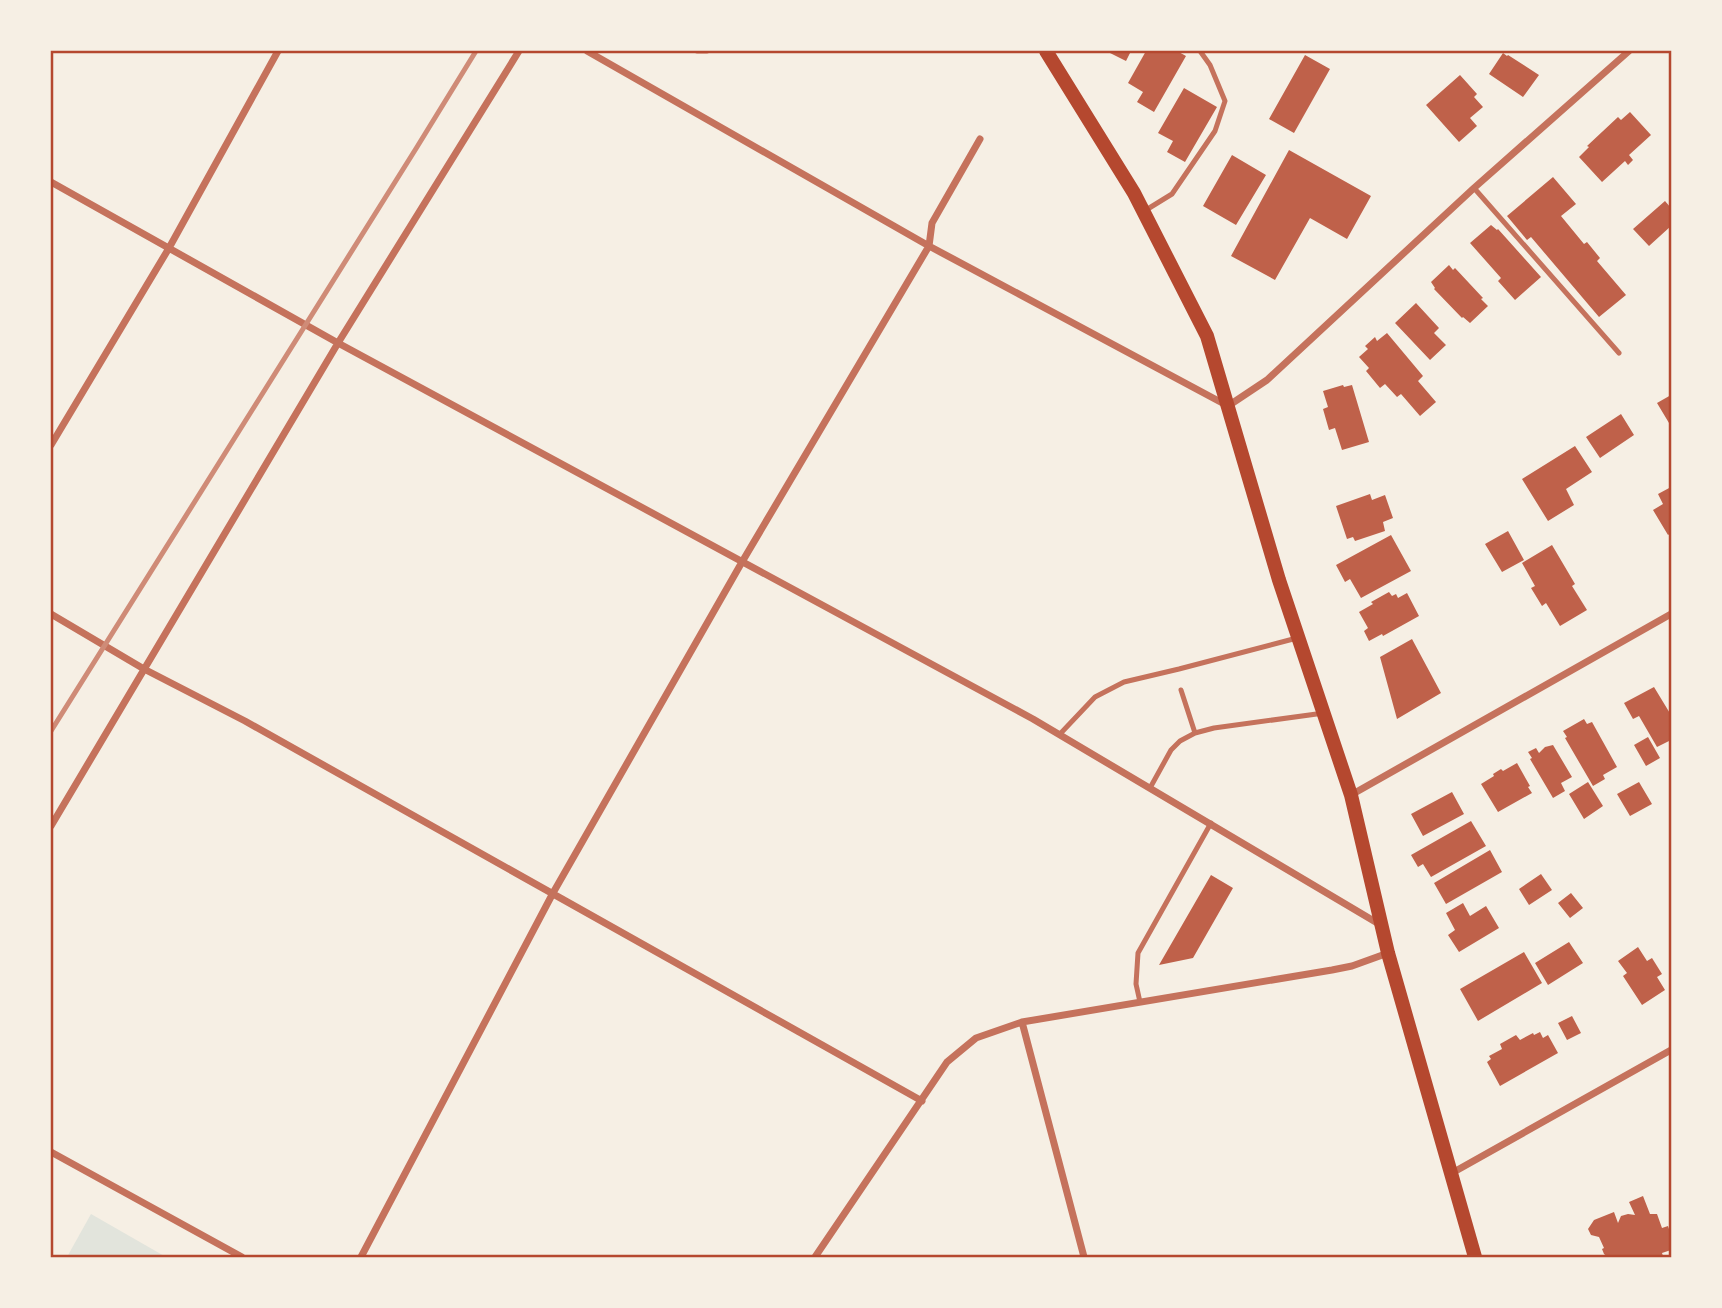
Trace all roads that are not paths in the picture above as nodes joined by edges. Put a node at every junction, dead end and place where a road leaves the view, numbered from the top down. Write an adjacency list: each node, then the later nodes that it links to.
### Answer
1 (278, 51): 14 (street)
2 (519, 51): 15 (street)
3 (587, 51): 13 (street)
4 (697, 51): 5 (lane)
5 (707, 51)
6 (1046, 51): 12 (main road)
7 (1200, 51): 12 (lane)
8 (1629, 51): 11 (street)
9 (980, 139): 13 (street)
10 (51, 182): 14 (street)
11 (1474, 188): 16 (lane); 17 (street)
12 (1143, 211): 17 (main road)
13 (929, 246): 17 (street); 19 (street)
14 (169, 248): 15 (street); 18 (street)
15 (338, 343): 19 (street); 23 (street)
16 (1619, 352)
17 (1228, 406): 22 (main road)
18 (51, 445)
19 (742, 562): 27 (street); 32 (street)
20 (51, 614): 23 (street)
21 (1671, 614): 29 (street)
22 (1299, 638): 25 (main road); 27 (lane)
23 (144, 669): 31 (street); 32 (street)
24 (1181, 690): 26 (lane)
25 (1325, 713): 26 (lane); 29 (main road)
26 (1195, 733): 28 (lane)
27 (1060, 734): 28 (street)
28 (1150, 788): 30 (street)
29 (1351, 795): 33 (main road)
30 (1211, 824): 33 (street); 35 (lane)
31 (51, 826)
32 (553, 893): 38 (street); 42 (street)
33 (1381, 925): 34 (main road)
34 (1388, 953): 35 (street); 40 (main road)
35 (1140, 1002): 36 (street)
36 (1022, 1022): 38 (street); 44 (street)
37 (1671, 1050): 40 (street)
38 (922, 1101): 43 (street)
39 (51, 1152): 41 (street)
40 (1450, 1173): 45 (main road)
41 (242, 1257)
42 (361, 1257)
43 (816, 1257)
44 (1084, 1257)
45 (1475, 1257)

